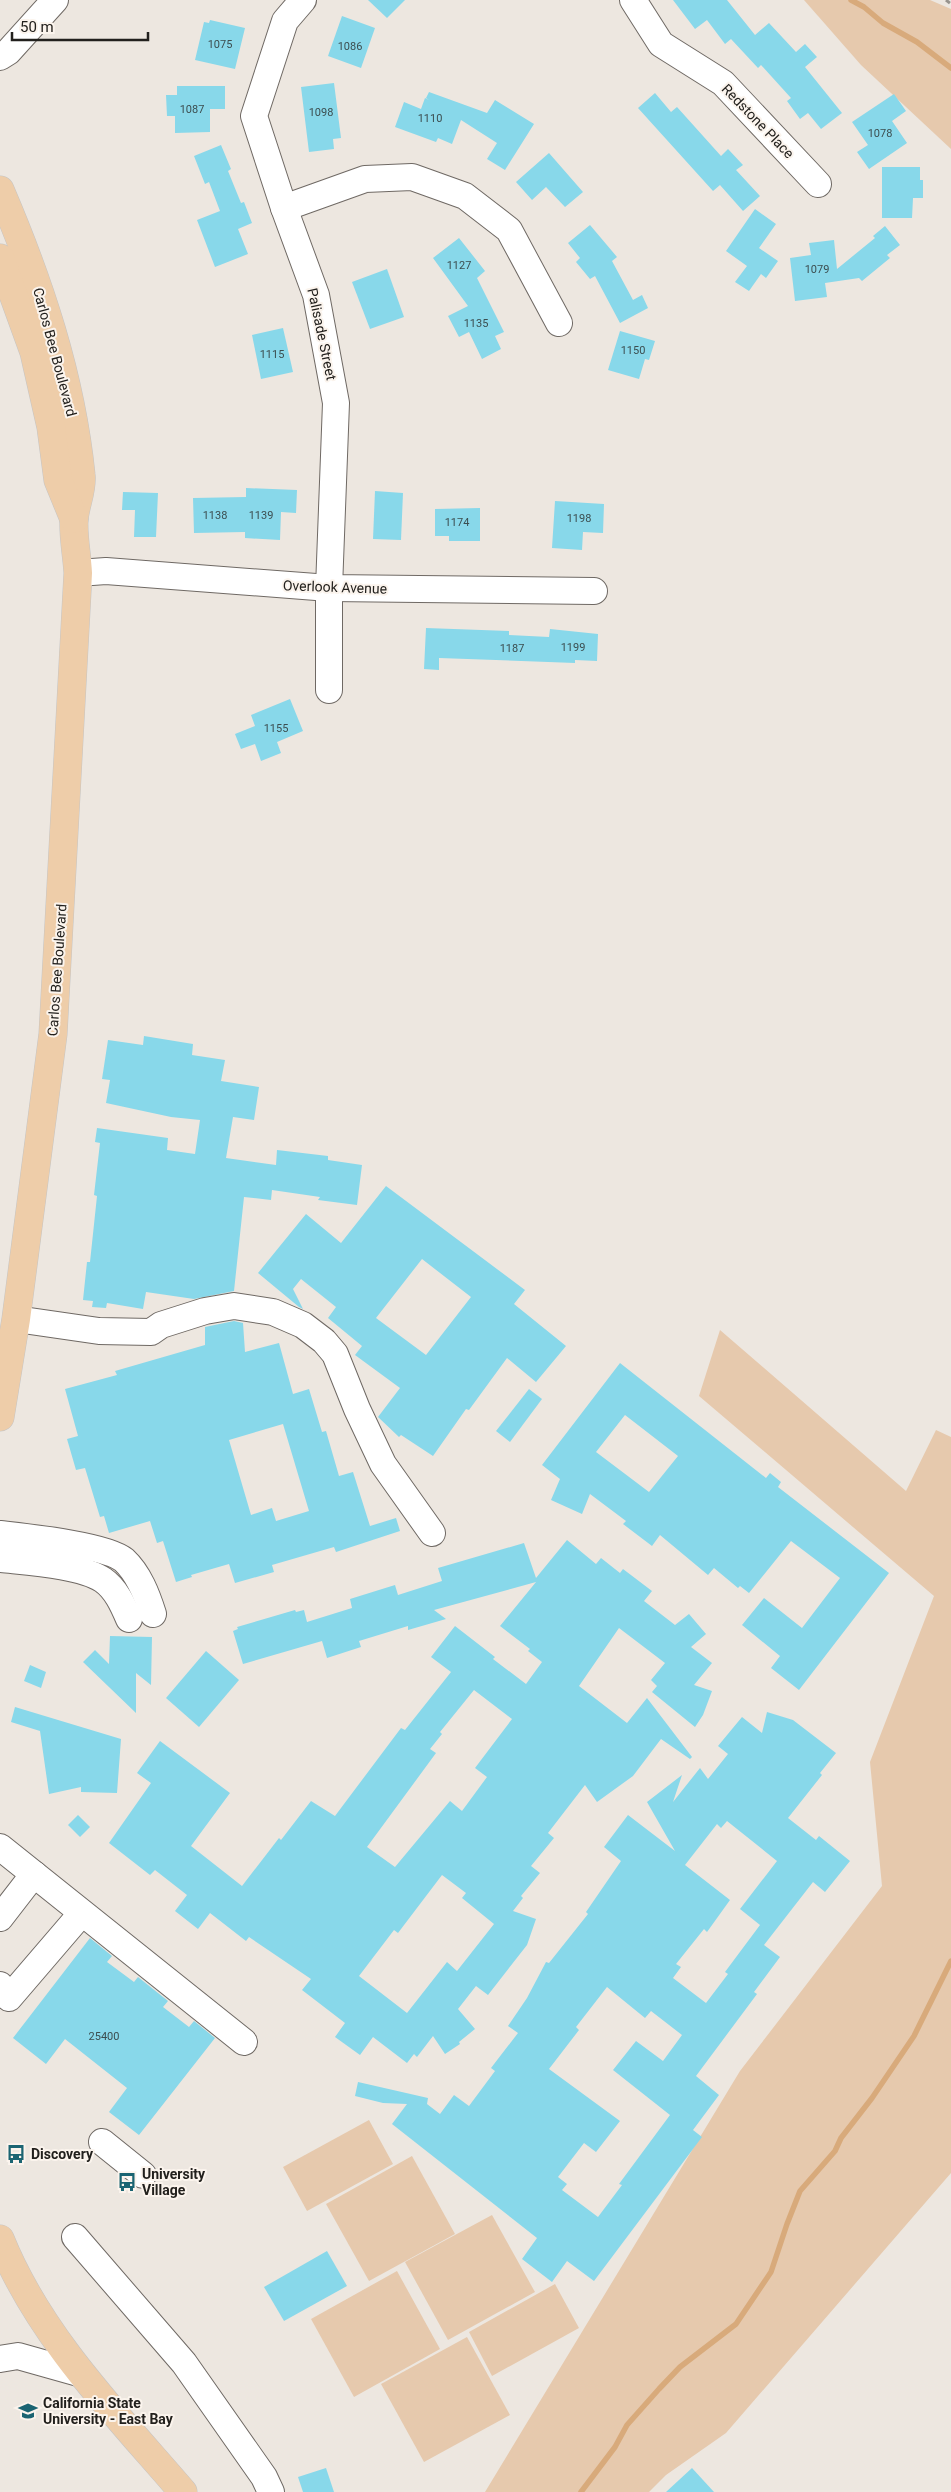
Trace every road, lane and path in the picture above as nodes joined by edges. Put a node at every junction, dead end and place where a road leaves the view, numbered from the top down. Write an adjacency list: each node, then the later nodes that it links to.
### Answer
1 (55, 0): 6 (street)
2 (303, 0): 9 (street, Palisade Street)
3 (633, 0): 7 (street, Redstone Place)
4 (946, 0): 5 (path)
5 (951, 4)
6 (4, 55)
7 (818, 184)
8 (0, 190): 12 (main road, Carlos Bee Boulevard)
9 (284, 208): 11 (street); 14 (street, Palisade Street)
10 (0, 258): 12 (main road, Carlos Bee Boulevard)
11 (559, 323)
12 (74, 519): 13 (main road, Carlos Bee Boulevard)
13 (78, 573): 14 (street, Overlook Avenue); 17 (main road, Carlos Bee Boulevard)
14 (329, 588): 15 (street, Overlook Avenue); 16 (street, Palisade Street)
15 (594, 591)
16 (330, 690)
17 (16, 1319): 18 (main road, Carlos Bee Boulevard); 19 (street)
18 (0, 1417)
19 (432, 1532)
20 (0, 1534): 21 (street)
21 (0, 1559)
22 (0, 1847): 23 (street)
23 (34, 1874): 24 (street); 25 (street)
24 (81, 1914): 26 (street); 27 (street)
25 (0, 1918)
26 (0, 1985)
27 (244, 2042)
28 (102, 2142): 29 (street)
29 (143, 2175)
30 (74, 2237): 36 (street)
31 (0, 2239): 32 (main road)
32 (6, 2271): 34 (main road)
33 (0, 2359): 34 (street)
34 (82, 2374): 35 (main road)
35 (183, 2492)
36 (271, 2492)

